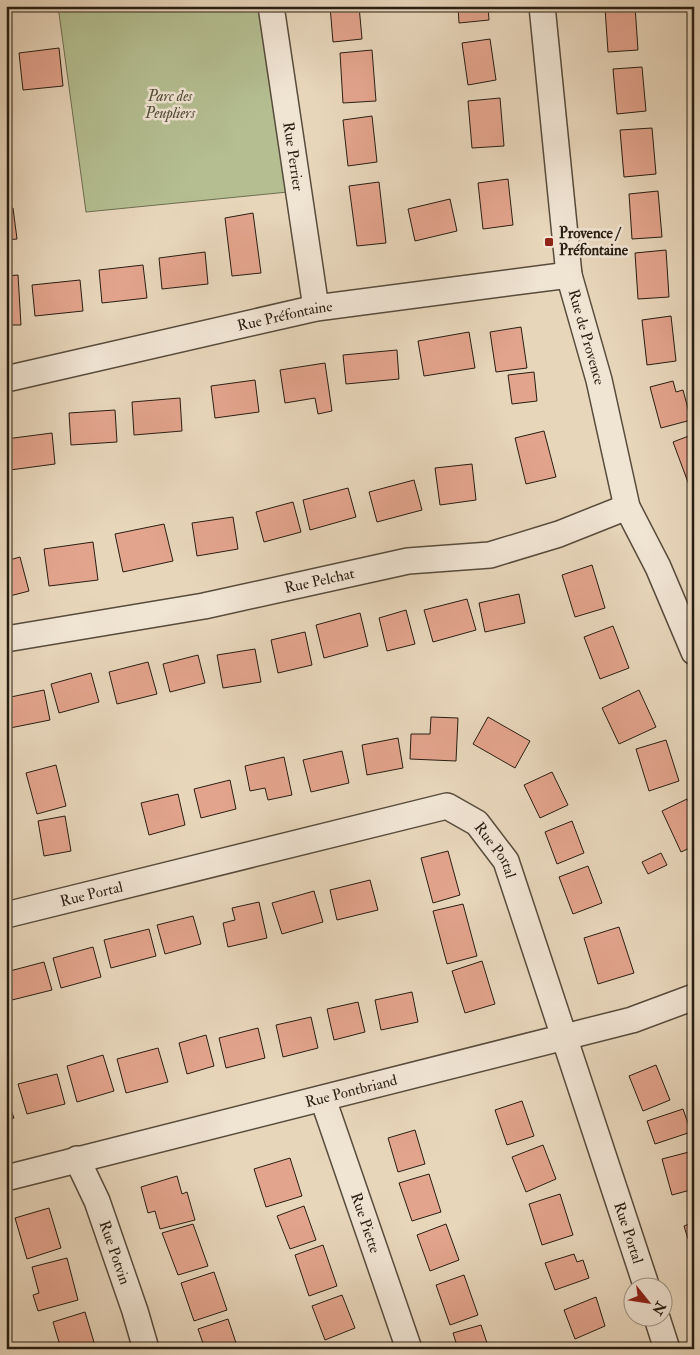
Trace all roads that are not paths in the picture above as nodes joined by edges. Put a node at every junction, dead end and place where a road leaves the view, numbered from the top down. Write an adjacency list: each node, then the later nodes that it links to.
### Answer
1 (270, 6): 4 (street, Rue Perrier)
2 (542, 6): 3 (street, Rue de Provence)
3 (569, 275): 4 (street, Rue Préfontaine); 6 (street, Rue de Provence)
4 (316, 308): 5 (street, Rue Préfontaine)
5 (6, 379)
6 (627, 507): 7 (street, Rue Pelchat); 8 (street, Rue de Provence)
7 (6, 639)
8 (694, 652)
9 (6, 915): 11 (street, Rue Portal)
10 (694, 996): 11 (street, Rue Pontbriand)
11 (565, 1038): 12 (street, Rue Pontbriand); 15 (street, Rue Portal)
12 (323, 1099): 13 (street, Rue Pontbriand); 18 (street, Rue Piette)
13 (77, 1159): 14 (street, Rue Pontbriand); 17 (street, Rue Potvin)
14 (6, 1178)
15 (644, 1278)
16 (660, 1328): 19 (street)
17 (146, 1349)
18 (409, 1349)
19 (667, 1349)

